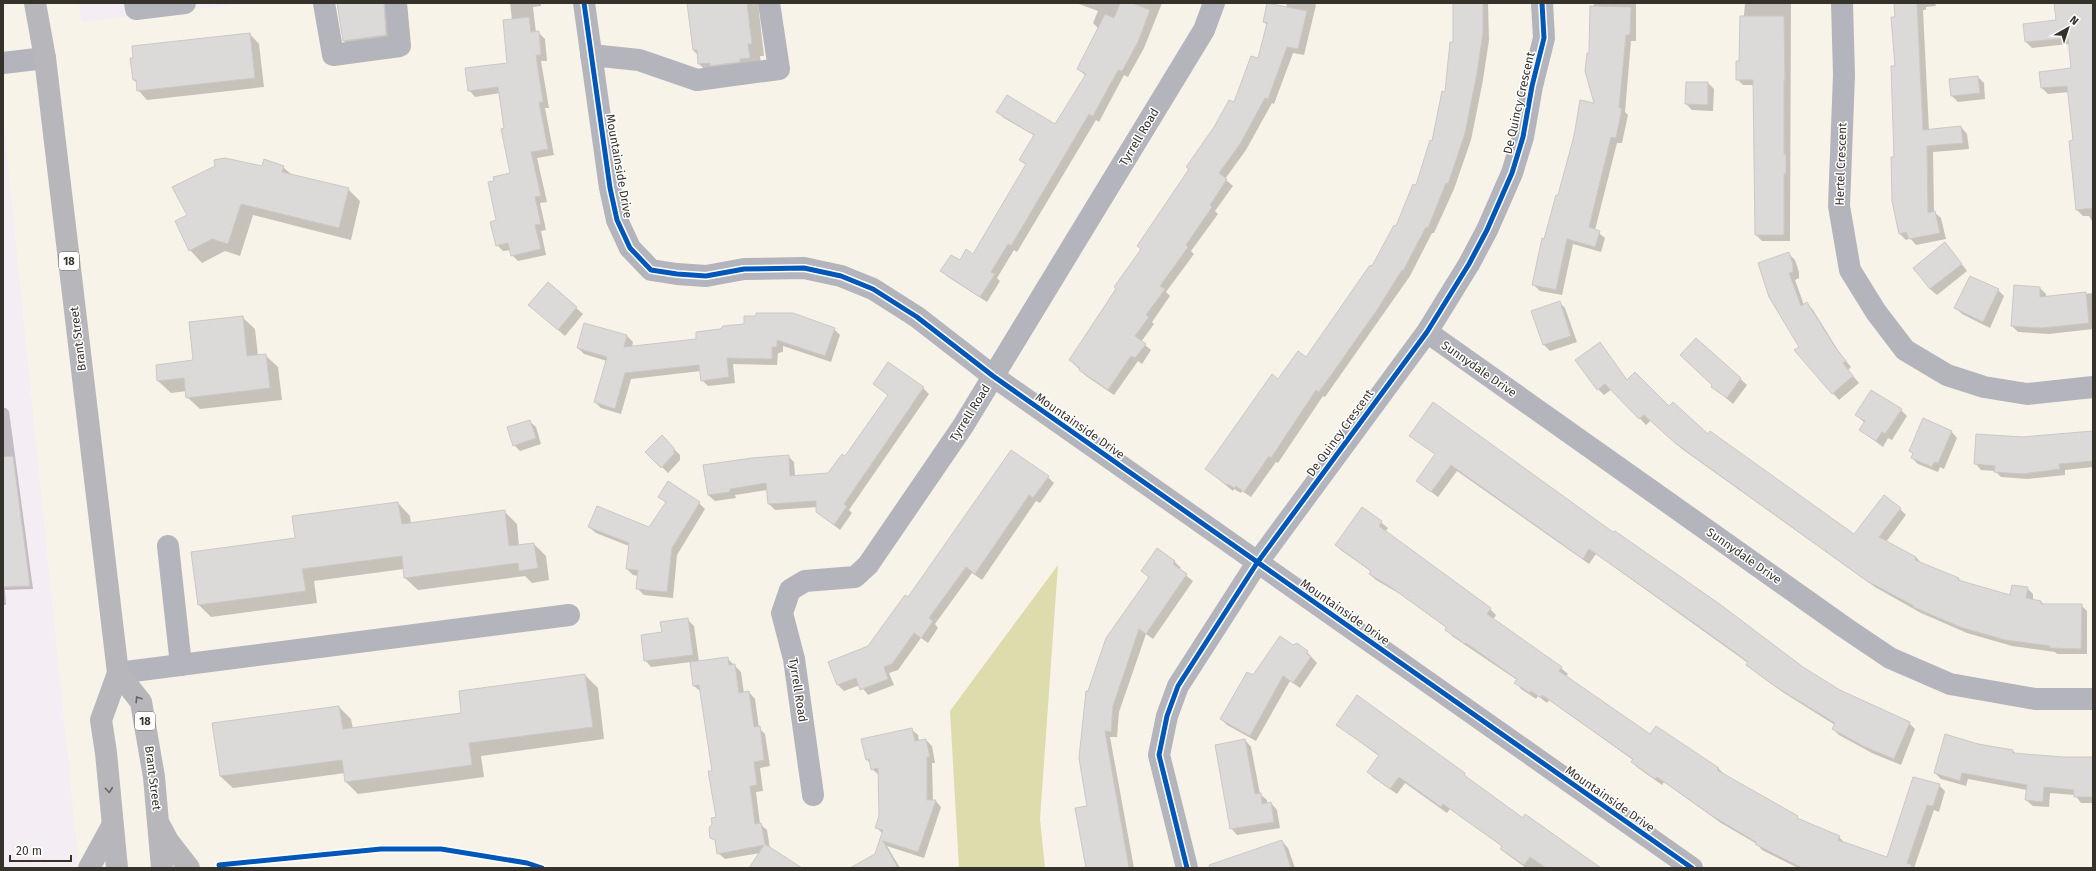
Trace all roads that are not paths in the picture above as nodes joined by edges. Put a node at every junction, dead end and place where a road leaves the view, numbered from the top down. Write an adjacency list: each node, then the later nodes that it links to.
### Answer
1 (135, 3): 2 (street)
2 (186, 3)
3 (324, 3): 4 (street)
4 (396, 3)
5 (584, 3): 11 (street, Mountainside Drive)
6 (769, 3): 11 (street)
7 (1214, 3): 15 (street, Tyrrell Road)
8 (1542, 3): 14 (street, De Quincy Crescent)
9 (1842, 3): 16 (street, Hertel Crescent)
10 (38, 4): 12 (main road, Brant Street / 18)
11 (592, 55): 15 (street, Mountainside Drive)
12 (45, 58): 13 (street); 21 (main road, Brant Street / 18)
13 (3, 63)
14 (1427, 332): 18 (street, De Quincy Crescent); 22 (street, Sunnydale Drive)
15 (993, 376): 18 (street, Mountainside Drive); 23 (street, Tyrrell Road)
16 (2093, 387)
17 (168, 546): 20 (street)
18 (1257, 563): 30 (street, De Quincy Crescent); 31 (street, Mountainside Drive)
19 (569, 615): 20 (street)
20 (181, 665): 21 (street)
21 (118, 673): 24 (main road, Brant Street / 18, one-way to 21); 25 (main road, Brant Street / 18, one-way to 25)
22 (2093, 699)
23 (813, 795)
24 (158, 821): 28 (main road, Brant Street / 18); 29 (main road)
25 (112, 826): 26 (main road); 27 (main road, Brant Street / 18)
26 (89, 868)
27 (117, 868)
28 (162, 868)
29 (190, 868)
30 (1187, 868)
31 (1692, 868)

